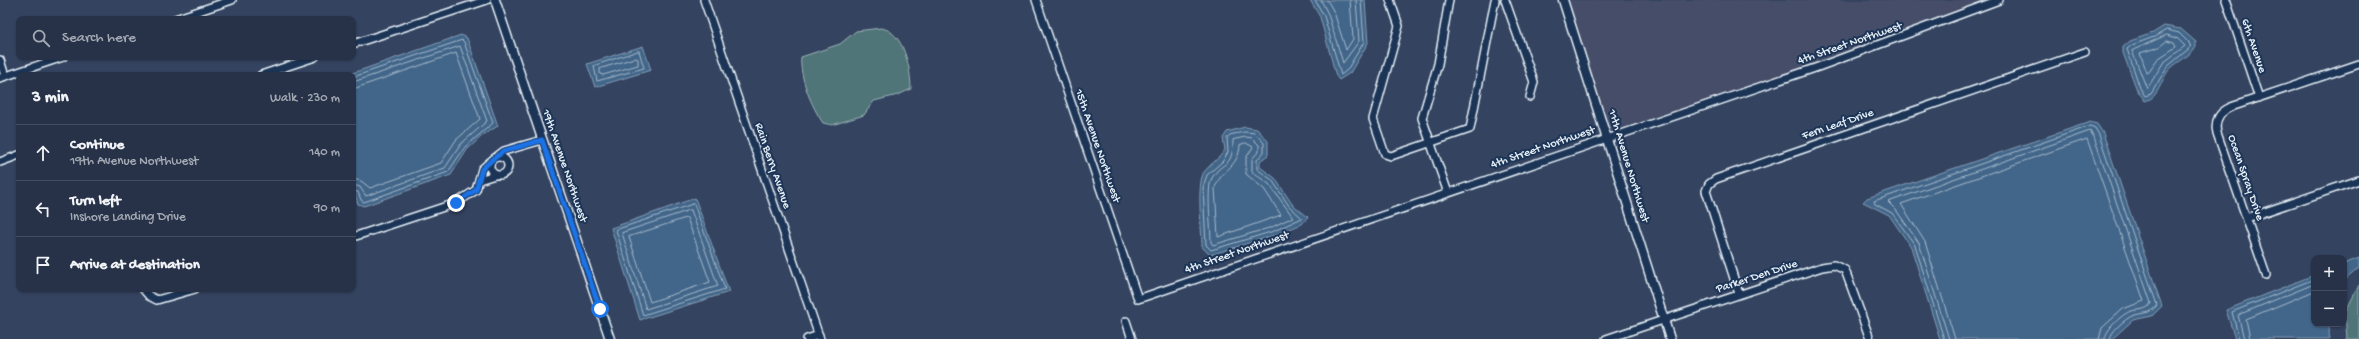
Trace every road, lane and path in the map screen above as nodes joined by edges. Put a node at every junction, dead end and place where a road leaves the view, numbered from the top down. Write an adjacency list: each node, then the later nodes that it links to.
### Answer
1 (232, 0): 13 (street)
2 (487, 0): 14 (street)
3 (495, 0): 27 (street, 19th Avenue Northwest)
4 (704, 0): 47 (street, Rain Berry Avenue)
5 (1036, 0): 44 (street, 15th Avenue Northwest)
6 (1390, 0): 28 (street)
7 (1449, 0): 28 (street)
8 (1495, 0): 28 (street)
9 (1504, 0): 24 (street)
10 (1562, 0): 26 (street, 11th Avenue Northwest)
11 (1999, 0): 26 (street, 4th Street Northwest)
12 (2226, 0): 25 (street, 6th Avenue)
13 (184, 16)
14 (356, 43)
15 (2085, 52): 43 (street, Fern Leaf Drive)
16 (0, 60): 23 (street)
17 (53, 60): 20 (street)
18 (306, 60): 21 (street)
19 (2359, 64): 25 (street, Ocean Spray Drive)
20 (18, 72)
21 (270, 72)
22 (16, 73): 23 (street)
23 (3, 77)
24 (1530, 96)
25 (2259, 98): 38 (street, Ocean Spray Drive)
26 (1607, 138): 37 (street, 4th Street Northwest); 45 (street, 11th Avenue Northwest)
27 (542, 140): 29 (street); 48 (street, 19th Avenue Northwest)
28 (1430, 142): 37 (street)
29 (515, 148): 31 (street); 33 (street)
30 (16, 156): 32 (street)
31 (494, 159): 33 (street); 34 (street); 35 (street)
32 (0, 162)
33 (508, 163): 34 (street)
34 (495, 175): 35 (street)
35 (479, 180): 39 (street)
36 (2359, 180): 38 (street)
37 (1448, 193): 44 (street, 4th Street Northwest)
38 (2247, 218): 40 (street, Ocean Spray Drive)
39 (356, 236)
40 (2266, 275)
41 (146, 292): 42 (street)
42 (185, 292)
43 (1739, 294): 45 (street, Parker Den Drive); 53 (street, Parker Den Drive)
44 (1138, 299)
45 (1663, 319): 51 (street, Parker Den Drive); 52 (street, 11th Avenue Northwest)
46 (1126, 321): 50 (street)
47 (819, 337): 49 (street)
48 (610, 339)
49 (807, 339)
50 (1132, 339)
51 (1606, 339)
52 (1670, 339)
53 (1870, 339)

